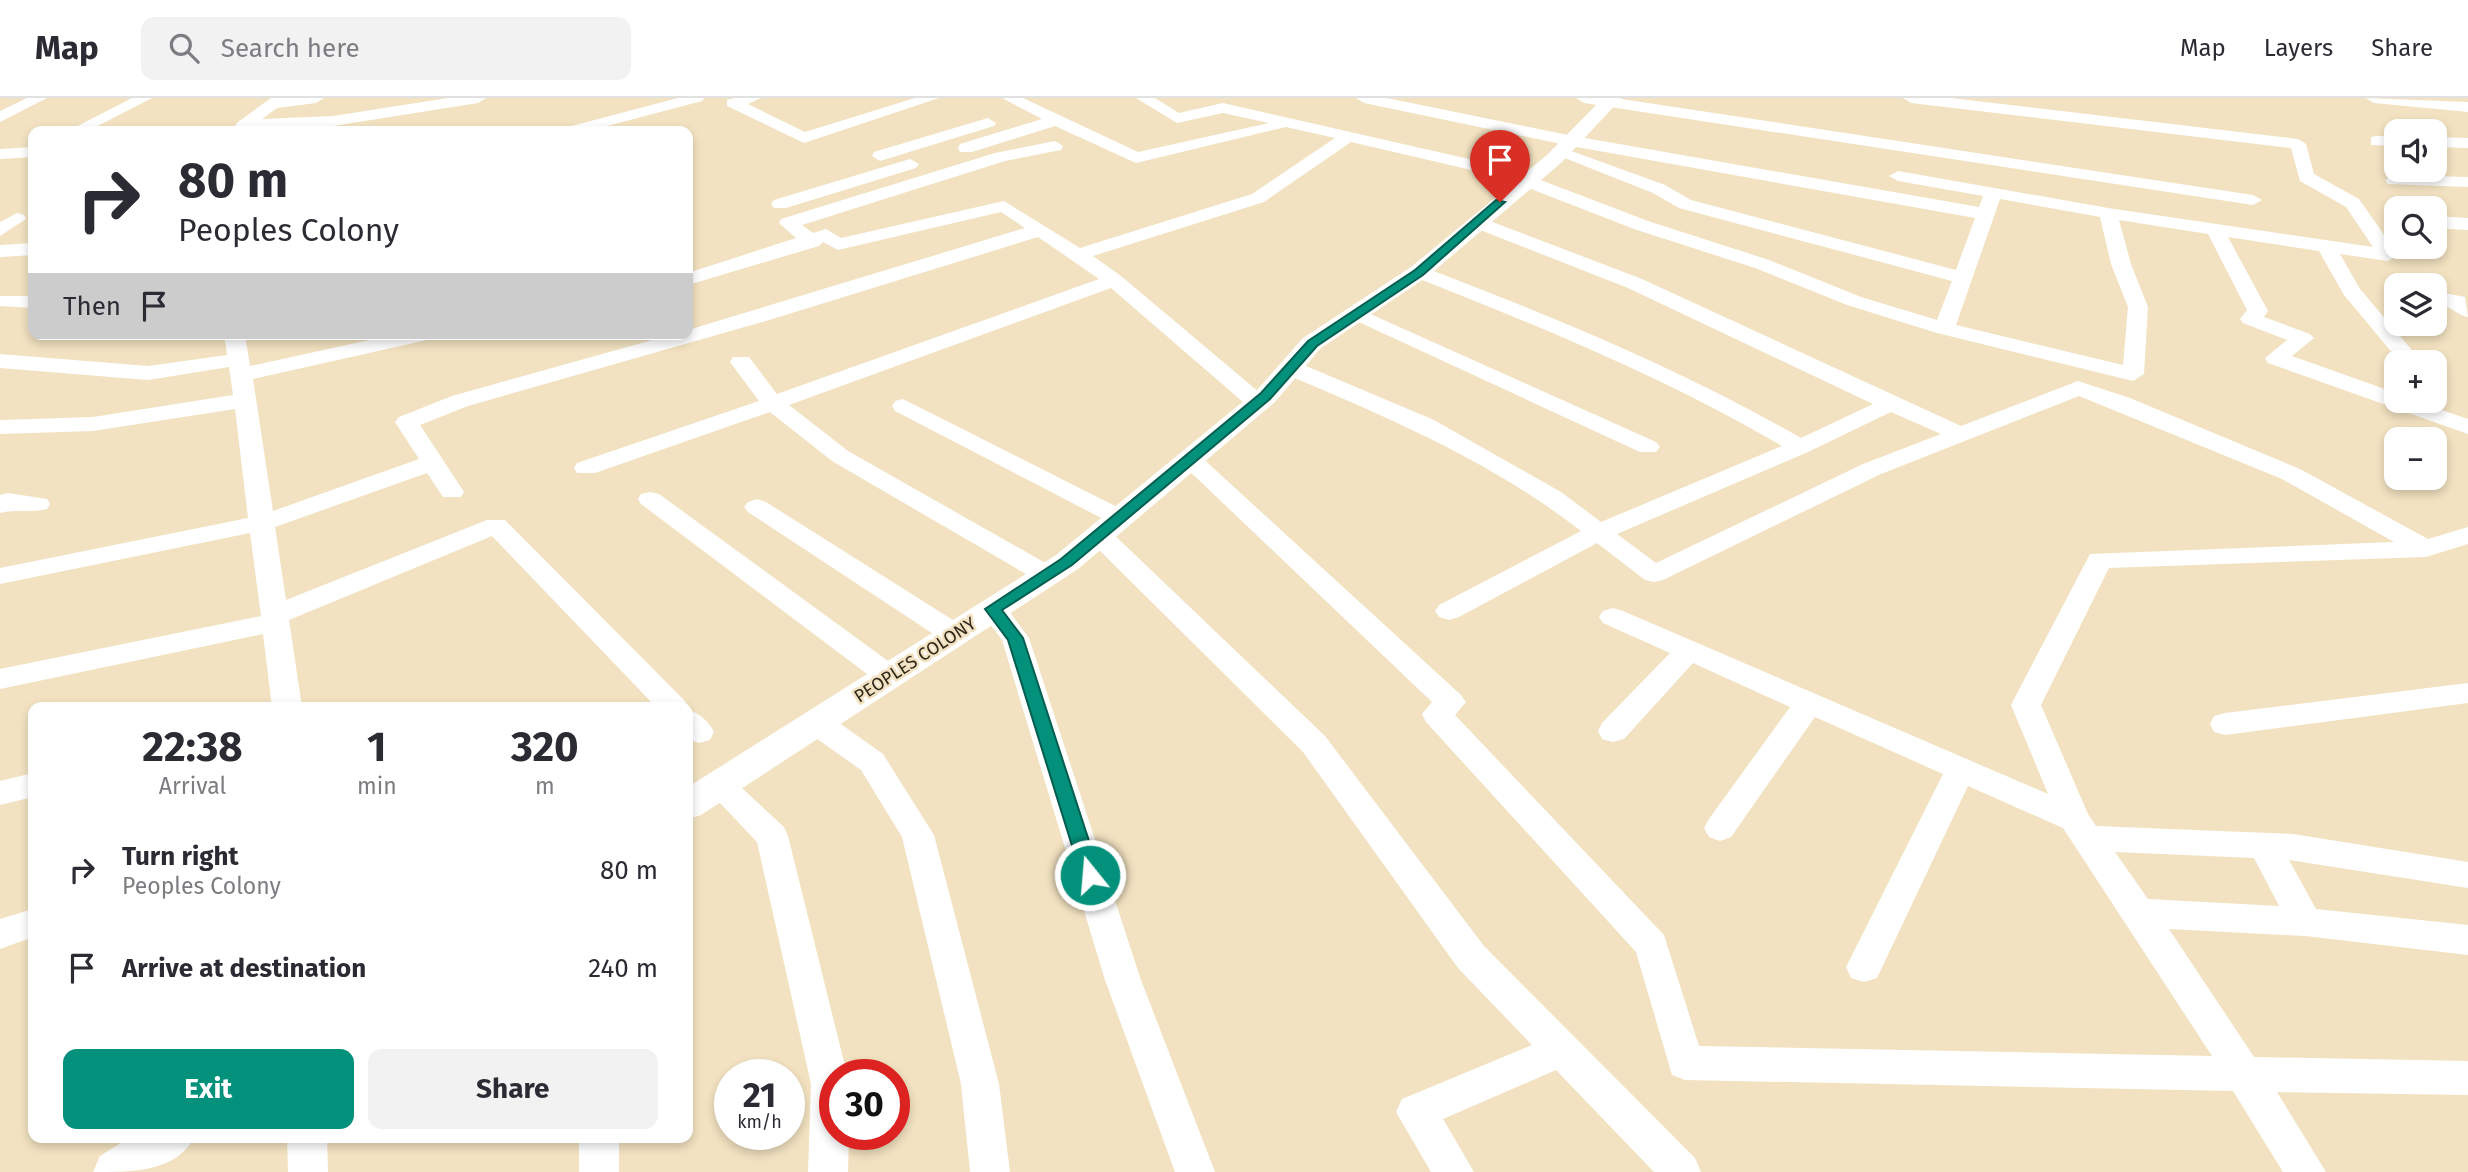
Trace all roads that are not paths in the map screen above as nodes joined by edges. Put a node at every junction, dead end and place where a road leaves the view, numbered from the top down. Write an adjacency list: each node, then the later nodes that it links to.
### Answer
1 (39, 98): 17 (street)
2 (144, 98): 20 (street)
3 (316, 98): 14 (street)
4 (478, 98): 22 (street)
5 (696, 98): 23 (street)
6 (752, 98): 7 (street)
7 (931, 98)
8 (1010, 98): 16 (street)
9 (1144, 98): 19 (street)
10 (1364, 98): 29 (street)
11 (1911, 98): 51 (street)
12 (2374, 98): 15 (street)
13 (1602, 99): 29 (street, PEOPLES COLONY); 39 (street)
14 (278, 101): 21 (street)
15 (2468, 107)
16 (1034, 109): 18 (street); 33 (street)
17 (0, 117)
18 (1057, 120): 19 (street); 40 (street)
19 (1288, 124): 24 (street)
20 (86, 126)
21 (243, 126)
22 (267, 126)
23 (589, 126)
24 (1348, 137): 35 (street); 54 (street)
25 (2377, 141): 26 (street)
26 (2384, 141)
27 (2447, 142): 28 (street)
28 (2468, 143)
29 (1568, 144): 35 (street, PEOPLES COLONY); 42 (street); 57 (street)
30 (1055, 146): 50 (street)
31 (28, 152): 32 (street)
32 (0, 154)
33 (814, 176)
34 (1898, 177): 38 (street)
35 (1529, 179): 44 (street, PEOPLES COLONY); 64 (street)
36 (2447, 181): 37 (street)
37 (2468, 182)
38 (1993, 193): 41 (street); 42 (street)
39 (2253, 200)
40 (780, 204)
41 (2108, 213): 47 (street); 64 (street)
42 (1985, 214): 57 (street)
43 (17, 219): 48 (street)
44 (1477, 222): 55 (street, PEOPLES COLONY); 77 (street)
45 (2447, 223): 46 (street)
46 (2468, 224)
47 (2215, 229): 51 (street); 74 (street)
48 (0, 230)
49 (1040, 230): 50 (street); 54 (street); 65 (street)
50 (812, 242): 56 (street)
51 (2326, 246): 69 (street)
52 (28, 249): 53 (street)
53 (0, 251)
54 (1077, 255): 58 (street)
55 (1419, 272): 63 (street, PEOPLES COLONY); 84 (street)
56 (693, 278)
57 (1964, 278): 64 (street)
58 (1114, 280): 75 (street); 76 (street)
59 (2447, 299): 62 (street)
60 (5, 300): 61 (street)
61 (28, 302)
62 (2468, 311)
63 (1357, 314): 72 (street, PEOPLES COLONY); 83 (street)
64 (1944, 329)
65 (693, 336)
66 (235, 340): 73 (street)
67 (402, 340): 73 (street)
68 (677, 340): 86 (street)
69 (2401, 350)
70 (0, 360): 73 (street)
71 (741, 362): 75 (street)
72 (1291, 368): 76 (street, PEOPLES COLONY); 95 (street)
73 (242, 378): 80 (street); 93 (street)
74 (2384, 394)
75 (772, 403): 87 (street); 98 (street)
76 (1258, 403): 85 (street, PEOPLES COLONY)
77 (1891, 404): 82 (street); 84 (street)
78 (903, 406): 94 (street)
79 (2437, 413): 81 (street)
80 (0, 427)
81 (2468, 427)
82 (1961, 434): 95 (street); 97 (street)
83 (1648, 447)
84 (1800, 447): 95 (street)
85 (1190, 459): 94 (street, PEOPLES COLONY); 131 (street)
86 (432, 463): 88 (street); 93 (street)
87 (586, 468)
88 (452, 492)
89 (650, 499): 106 (street)
90 (38, 504): 91 (street)
91 (0, 505)
92 (757, 507): 104 (street)
93 (262, 523): 99 (street); 103 (street)
94 (1110, 526): 98 (street, PEOPLES COLONY); 130 (street)
95 (1600, 532): 101 (street)
96 (2468, 535): 97 (street)
97 (2426, 549): 121 (street)
98 (1046, 575): 100 (street, PEOPLES COLONY)
99 (0, 576)
100 (993, 609): 104 (street, PEOPLES COLONY); 141 (street)
101 (1448, 611)
102 (1613, 617): 105 (street)
103 (275, 619): 107 (street); 109 (street); 110 (street)
104 (954, 634): 106 (street, PEOPLES COLONY)
105 (1689, 650): 111 (street); 114 (street)
106 (889, 676): 112 (street, PEOPLES COLONY)
107 (0, 679)
108 (2468, 693): 113 (street)
109 (285, 702)
110 (669, 702)
111 (1809, 703): 115 (street); 120 (street)
112 (817, 723): 116 (street, PEOPLES COLONY); 140 (street)
113 (2225, 724)
114 (1614, 731)
115 (1961, 769): 121 (street); 129 (street)
116 (719, 785): 119 (street, PEOPLES COLONY); 139 (street)
117 (28, 786): 118 (street)
118 (0, 793)
119 (693, 802)
120 (1720, 828)
121 (2080, 828): 122 (street); 124 (street)
122 (2264, 845): 123 (street); 125 (street)
123 (2468, 874)
124 (2139, 913): 125 (street); 131 (street)
125 (2305, 922): 128 (street)
126 (28, 925): 127 (street)
127 (0, 934)
128 (2468, 940)
129 (1864, 967)
130 (1562, 1050): 142 (street); 143 (street)
131 (2244, 1074): 132 (street); 144 (street)
132 (2468, 1078)
133 (162, 1143): 136 (street)
134 (307, 1143): 137 (street)
135 (598, 1143): 138 (street)
136 (117, 1172)
137 (308, 1172)
138 (599, 1172)
139 (828, 1172)
140 (990, 1172)
141 (1195, 1172)
142 (1454, 1172)
143 (1681, 1172)
144 (2306, 1172)

